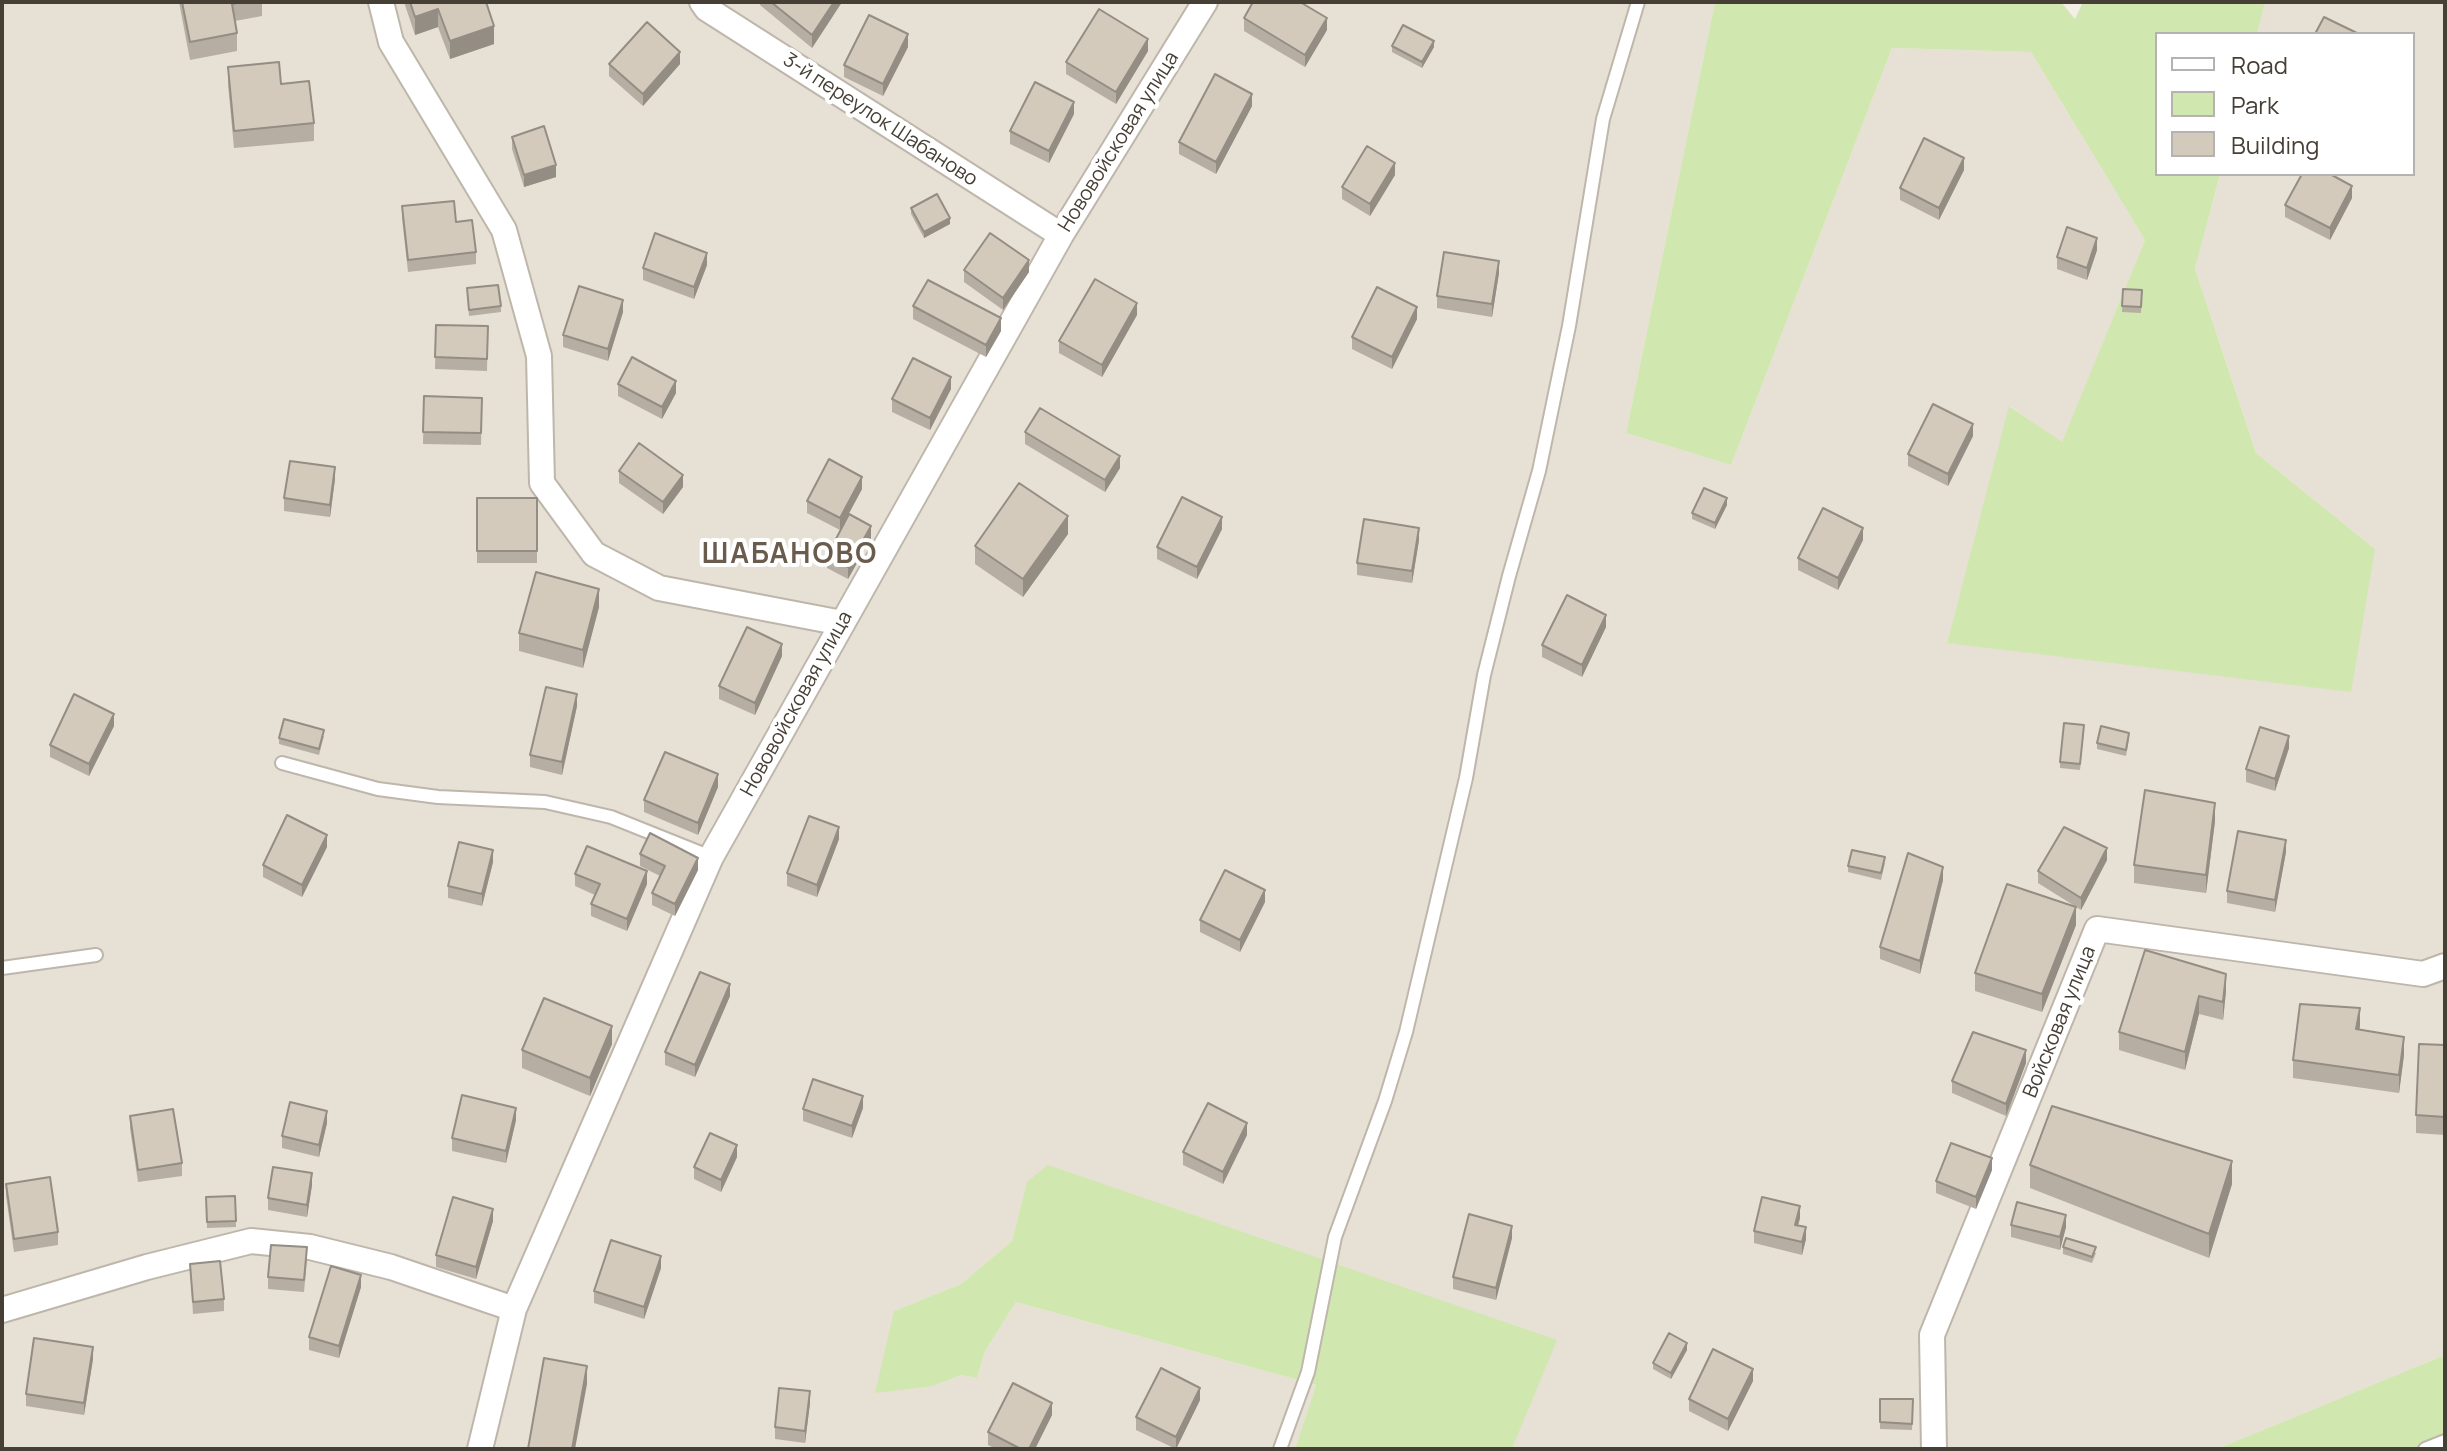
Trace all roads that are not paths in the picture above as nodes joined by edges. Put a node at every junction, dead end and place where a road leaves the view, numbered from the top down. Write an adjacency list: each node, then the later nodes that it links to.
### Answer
1 (381, 2): 6 (street)
2 (702, 2): 5 (street, 3-й переулок Шабаново)
3 (1205, 2): 5 (street, Нововойсковая улица)
4 (1638, 2): 16 (lane)
5 (1061, 235): 6 (street, Нововойсковая улица)
6 (842, 623): 8 (street, Нововойсковая улица)
7 (282, 763): 8 (lane)
8 (711, 857): 12 (street, Нововойсковая улица)
9 (96, 955): 11 (lane)
10 (2445, 966): 17 (street, Войсковая улица)
11 (2, 968)
12 (514, 1309): 13 (street); 15 (street, Нововойсковая улица)
13 (2, 1310)
14 (2445, 1441): 18 (lane)
15 (480, 1449)
16 (1280, 1449)
17 (1934, 1449)
18 (2425, 1449)

